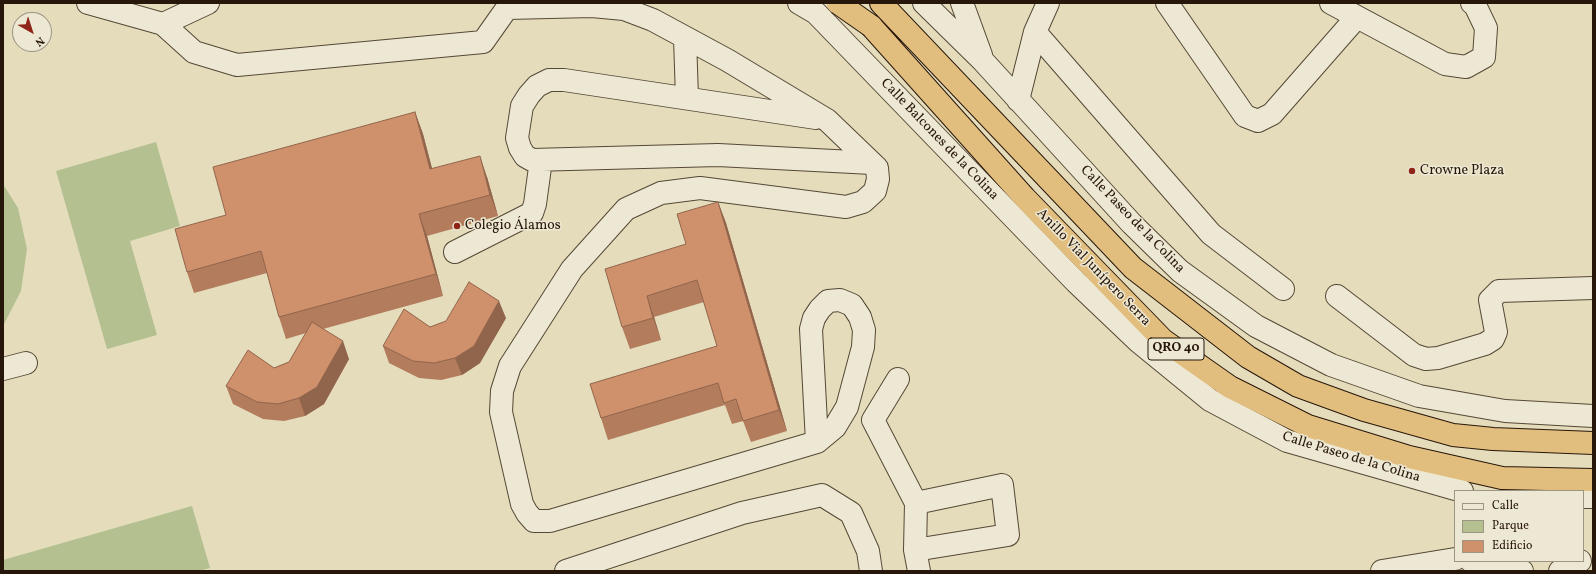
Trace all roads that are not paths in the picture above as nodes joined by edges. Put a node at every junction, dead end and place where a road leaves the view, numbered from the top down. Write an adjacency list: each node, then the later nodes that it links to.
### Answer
1 (88, 3): 15 (street)
2 (208, 3): 15 (street)
3 (838, 3): 36 (highway, Anillo Vial Junípero Serra / QRO 40, bridge)
4 (844, 3): 16 (street)
5 (924, 3): 19 (street, Calle Paseo de la Colina)
6 (962, 3): 19 (street)
7 (1048, 3): 17 (street)
8 (1167, 3): 14 (street)
9 (1331, 3): 14 (street)
10 (1472, 3): 14 (street)
11 (882, 4): 35 (highway, Anillo Vial Junípero Serra / QRO 40)
12 (505, 6): 15 (street); 18 (street)
13 (813, 6): 16 (street, Calle Balcones de la Colina)
14 (1357, 17)
15 (163, 24)
16 (832, 29): 26 (street, Calle Balcones de la Colina)
17 (1034, 32): 21 (street); 28 (street)
18 (685, 38): 20 (street); 22 (street)
19 (984, 62): 21 (street, Calle Paseo de la Colina)
20 (688, 98): 22 (street); 23 (street)
21 (1018, 100): 33 (street, Calle Paseo de la Colina)
22 (827, 120): 24 (street)
23 (541, 160): 24 (street); 25 (street)
24 (872, 163): 34 (street)
25 (455, 252)
26 (1076, 282): 37 (street, Calle Paseo de la Colina)
27 (1593, 288): 29 (street)
28 (1282, 289)
29 (1337, 296)
30 (26, 363): 31 (street)
31 (3, 369)
32 (898, 379): 38 (street)
33 (1593, 416)
34 (817, 442): 34 (street)
35 (1593, 443)
36 (1593, 480)
37 (1458, 490)
38 (916, 503): 42 (street); 42 (street)
39 (1593, 547): 40 (street)
40 (1584, 558)
41 (1454, 559): 47 (street)
42 (917, 561)
43 (1476, 562): 48 (street)
44 (1578, 562): 49 (street)
45 (566, 571): 46 (street)
46 (871, 571)
47 (1382, 571)
48 (1522, 571)
49 (1560, 571)

